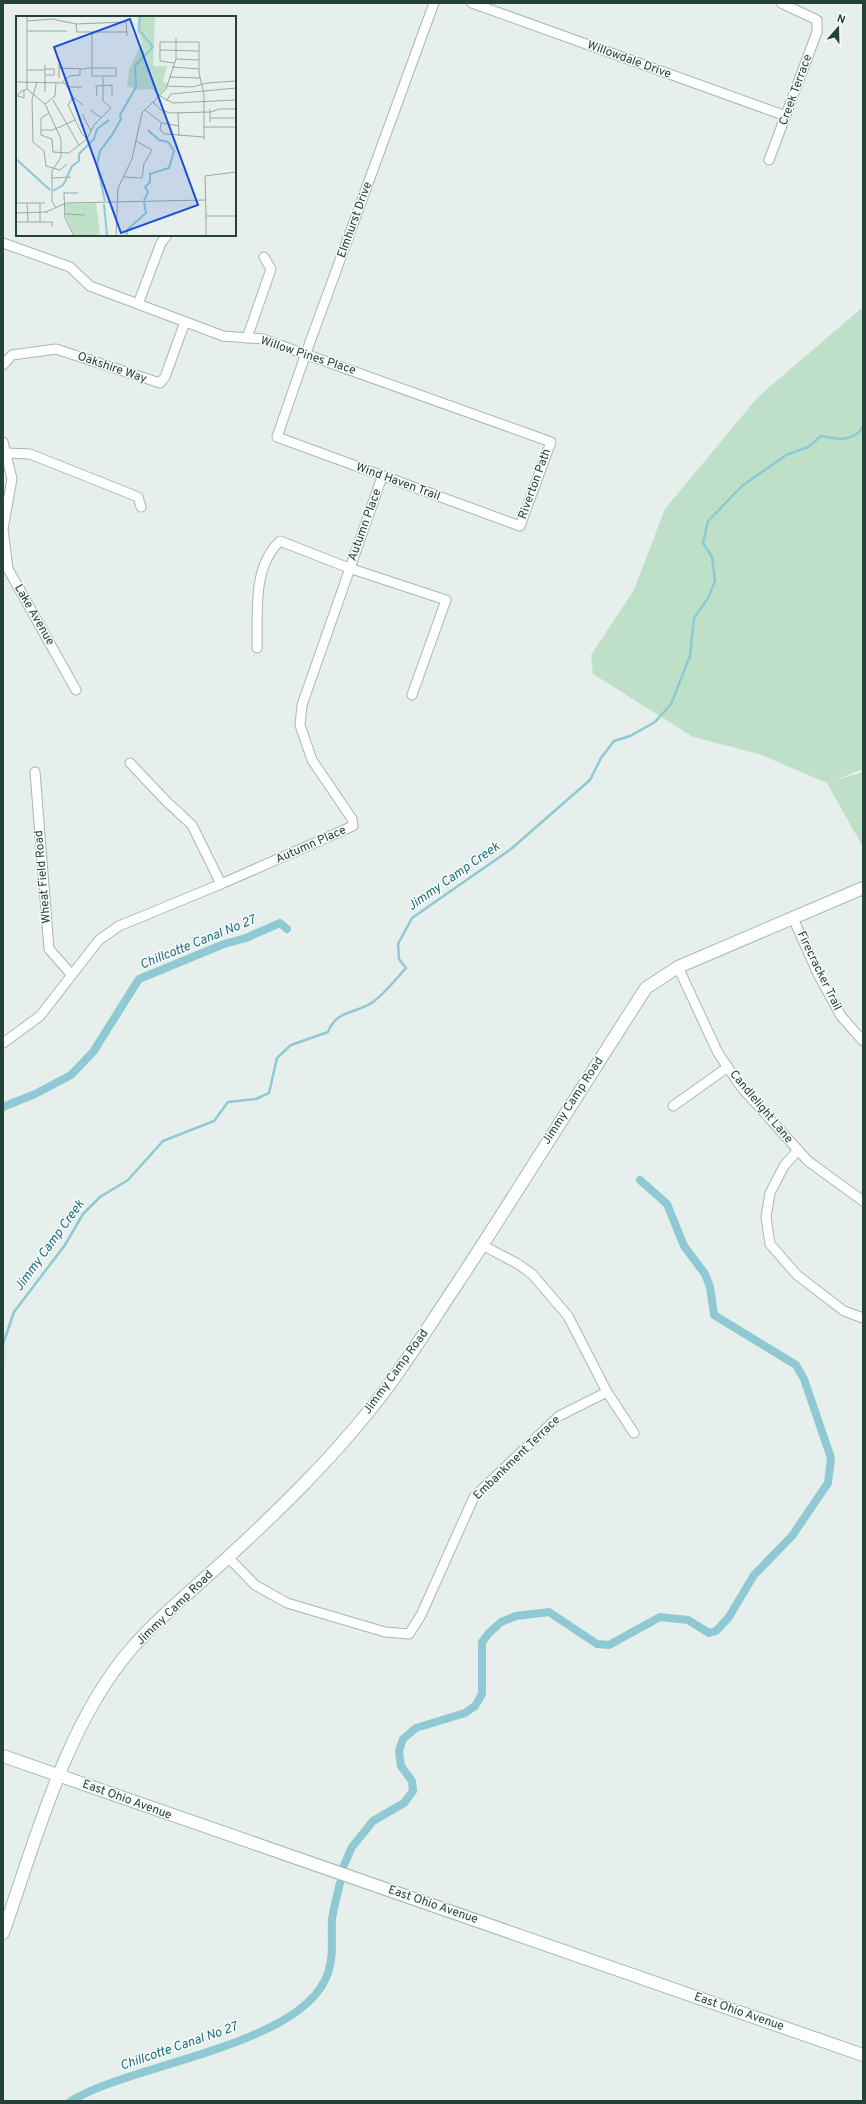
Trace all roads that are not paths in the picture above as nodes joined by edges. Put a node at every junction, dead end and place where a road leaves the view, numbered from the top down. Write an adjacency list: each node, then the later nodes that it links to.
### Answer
1 (434, 3): 12 (street, Elmhurst Drive)
2 (472, 3): 4 (street, Willowdale Drive)
3 (781, 3): 4 (street, Creek Terrace)
4 (786, 116): 5 (street, Creek Terrace)
5 (769, 160)
6 (166, 236): 9 (street)
7 (3, 243): 9 (street, Willow Pines Place)
8 (264, 258): 11 (street)
9 (138, 304): 10 (street, Willow Pines Place)
10 (185, 322): 11 (street, Willow Pines Place); 13 (street, Oakshire Way)
11 (247, 338): 12 (street, Willow Pines Place)
12 (306, 353): 14 (street, Elmhurst Drive); 16 (street, Willow Pines Place)
13 (3, 365)
14 (277, 437): 18 (street, Wind Haven Trail)
15 (3, 442): 17 (street, Lake Avenue)
16 (551, 442): 20 (street, Riverton Path)
17 (6, 453): 19 (street); 22 (street, Lake Avenue)
18 (382, 476): 20 (street, Wind Haven Trail); 21 (street, Autumn Place)
19 (141, 507)
20 (520, 526)
21 (349, 568): 23 (street); 25 (street); 28 (street, Autumn Place)
22 (5, 569): 24 (street, Lake Avenue)
23 (257, 648)
24 (76, 690)
25 (412, 695)
26 (130, 763): 28 (street)
27 (35, 772): 32 (street, Wheat Field Road)
28 (221, 884): 32 (street, Autumn Place)
29 (863, 888): 30 (street, Jimmy Camp Road)
30 (793, 918): 31 (street, Jimmy Camp Road); 33 (street, Firecracker Trail)
31 (678, 967): 35 (street, Candlelight Lane); 39 (street, Jimmy Camp Road)
32 (71, 974): 34 (street, Autumn Place)
33 (863, 1041)
34 (3, 1043)
35 (728, 1067): 36 (street); 37 (street, Candlelight Lane)
36 (672, 1106)
37 (798, 1150): 38 (street, Candlelight Lane); 40 (street)
38 (863, 1201)
39 (482, 1245): 41 (street); 43 (street, Jimmy Camp Road)
40 (863, 1318)
41 (608, 1392): 42 (street); 43 (street, Embankment Terrace)
42 (634, 1432)
43 (228, 1557): 45 (street, Jimmy Camp Road)
44 (3, 1756): 45 (street, East Ohio Avenue)
45 (59, 1775): 46 (street, Jimmy Camp Road); 47 (street, East Ohio Avenue)
46 (3, 1933)
47 (863, 2055)

